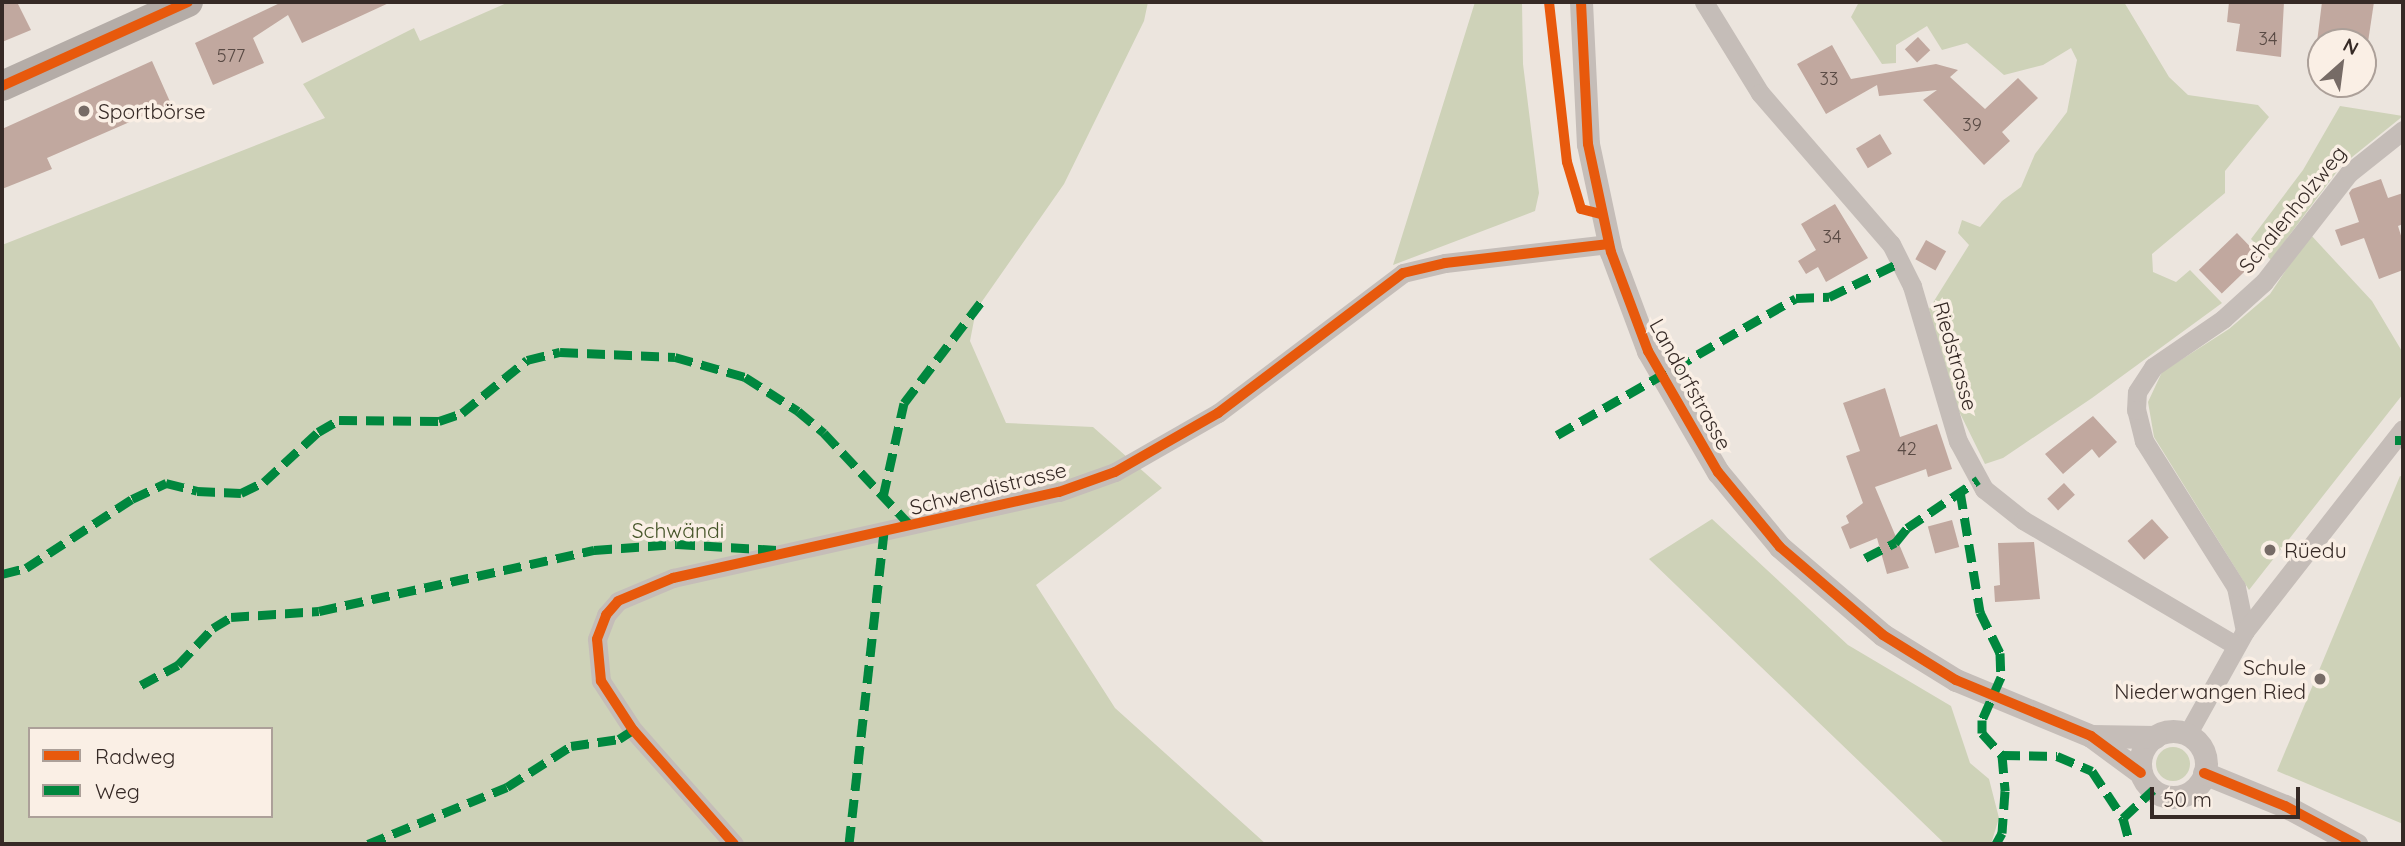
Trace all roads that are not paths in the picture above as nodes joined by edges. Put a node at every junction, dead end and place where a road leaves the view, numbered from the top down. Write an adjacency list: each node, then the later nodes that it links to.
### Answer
1 (187, 2): 4 (main road)
2 (1581, 2): 6 (street, Landorfstrasse)
3 (1704, 2): 8 (street, Riedstrasse)
4 (2, 86)
5 (2403, 130): 8 (street, Schalenholzweg)
6 (1609, 244): 10 (street, Landorfstrasse); 14 (street, Schwendistrasse)
7 (2403, 429): 8 (street)
8 (2240, 638): 9 (street)
9 (2187, 735): 11 (street, Landorfstrasse); 13 (street)
10 (2091, 736): 11 (street, Landorfstrasse); 12 (street, Landorfstrasse)
11 (2155, 737): 12 (street)
12 (2141, 773): 13 (street, Landorfstrasse)
13 (2204, 773): 15 (street)
14 (734, 844)
15 (2356, 844)

